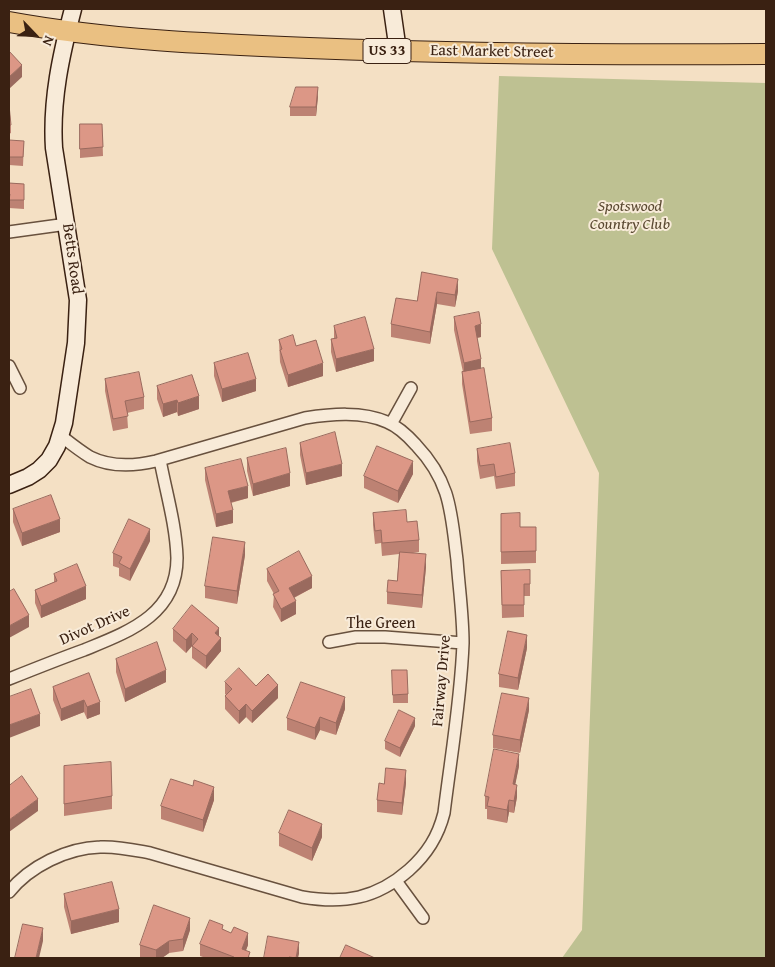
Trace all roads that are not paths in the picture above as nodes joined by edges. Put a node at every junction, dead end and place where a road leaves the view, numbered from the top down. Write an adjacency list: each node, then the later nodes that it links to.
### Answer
1 (74, 9): 4 (street, Betts Road)
2 (392, 9): 5 (street)
3 (9, 22): 4 (highway, East Market Street / US 33)
4 (67, 31): 5 (highway, East Market Street / US 33); 7 (street, Betts Road)
5 (398, 51): 6 (highway, East Market Street / US 33)
6 (766, 54)
7 (67, 224): 8 (street); 13 (street, Betts Road)
8 (9, 232)
9 (9, 366): 10 (street)
10 (20, 388)
11 (411, 388): 12 (street)
12 (392, 424): 14 (street, Fairway Drive); 17 (street, Fairway Drive)
13 (61, 436): 14 (street, Fairway Drive); 15 (street, Betts Road)
14 (160, 460): 18 (street, Divot Drive)
15 (9, 485)
16 (329, 642): 17 (street, The Green)
17 (462, 643): 19 (street, Fairway Drive)
18 (9, 678)
19 (396, 881): 20 (street, Fairway Drive); 21 (street)
20 (9, 892)
21 (422, 918)

